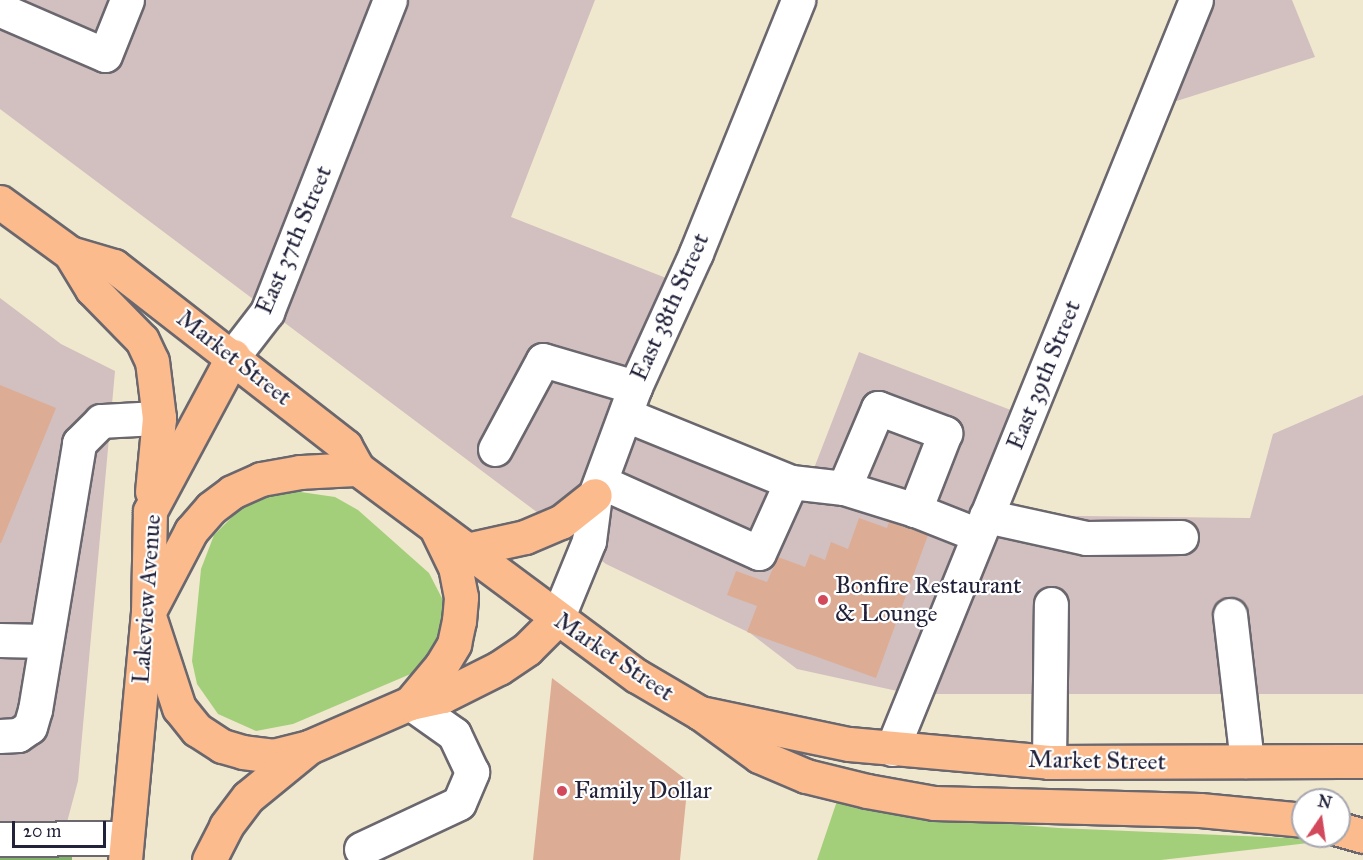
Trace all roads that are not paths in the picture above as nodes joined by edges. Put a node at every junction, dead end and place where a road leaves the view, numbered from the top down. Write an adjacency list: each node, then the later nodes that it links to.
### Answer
1 (127, 0): 5 (street)
2 (390, 0): 8 (street, East 37th Street)
3 (798, 0): 9 (street, East 38th Street)
4 (1196, 0): 19 (street, East 39th Street)
5 (5, 8)
6 (0, 202): 7 (main road, Market Street)
7 (70, 254): 8 (main road, Market Street); 10 (main road)
8 (233, 356): 12 (main road, Market Street); 17 (main road, Lakeview Avenue)
9 (630, 400): 11 (street); 13 (street); 14 (street, East 38th Street)
10 (159, 418): 17 (main road); 27 (street)
11 (495, 449)
12 (358, 469): 18 (main road, Market Street); 23 (main road)
13 (791, 482): 14 (street); 15 (street)
14 (598, 488): 21 (main road); 25 (street, East 38th Street)
15 (844, 488): 16 (street); 16 (street)
16 (915, 510): 19 (street)
17 (150, 511): 23 (main road, Lakeview Avenue)
18 (435, 525): 21 (main road, Market Street); 28 (main road)
19 (982, 525): 20 (street); 32 (street, East 39th Street)
20 (1181, 537)
21 (466, 550): 25 (main road, Market Street)
22 (1051, 604): 35 (street)
23 (148, 613): 31 (main road); 38 (main road, Lakeview Avenue)
24 (1230, 615): 33 (street)
25 (557, 619): 28 (main road); 29 (main road, Market Street)
26 (0, 640): 27 (street)
27 (46, 641): 30 (street)
28 (410, 703): 31 (main road); 39 (street)
29 (700, 712): 32 (main road, Market Street); 36 (main road)
30 (0, 736)
31 (309, 747): 40 (main road)
32 (892, 749): 35 (main road, Market Street)
33 (1247, 761): 34 (main road, Market Street); 35 (main road, Market Street)
34 (1363, 761)
35 (1049, 762)
36 (1291, 819)
37 (0, 839): 38 (street)
38 (125, 849)
39 (361, 849)
40 (209, 860)

